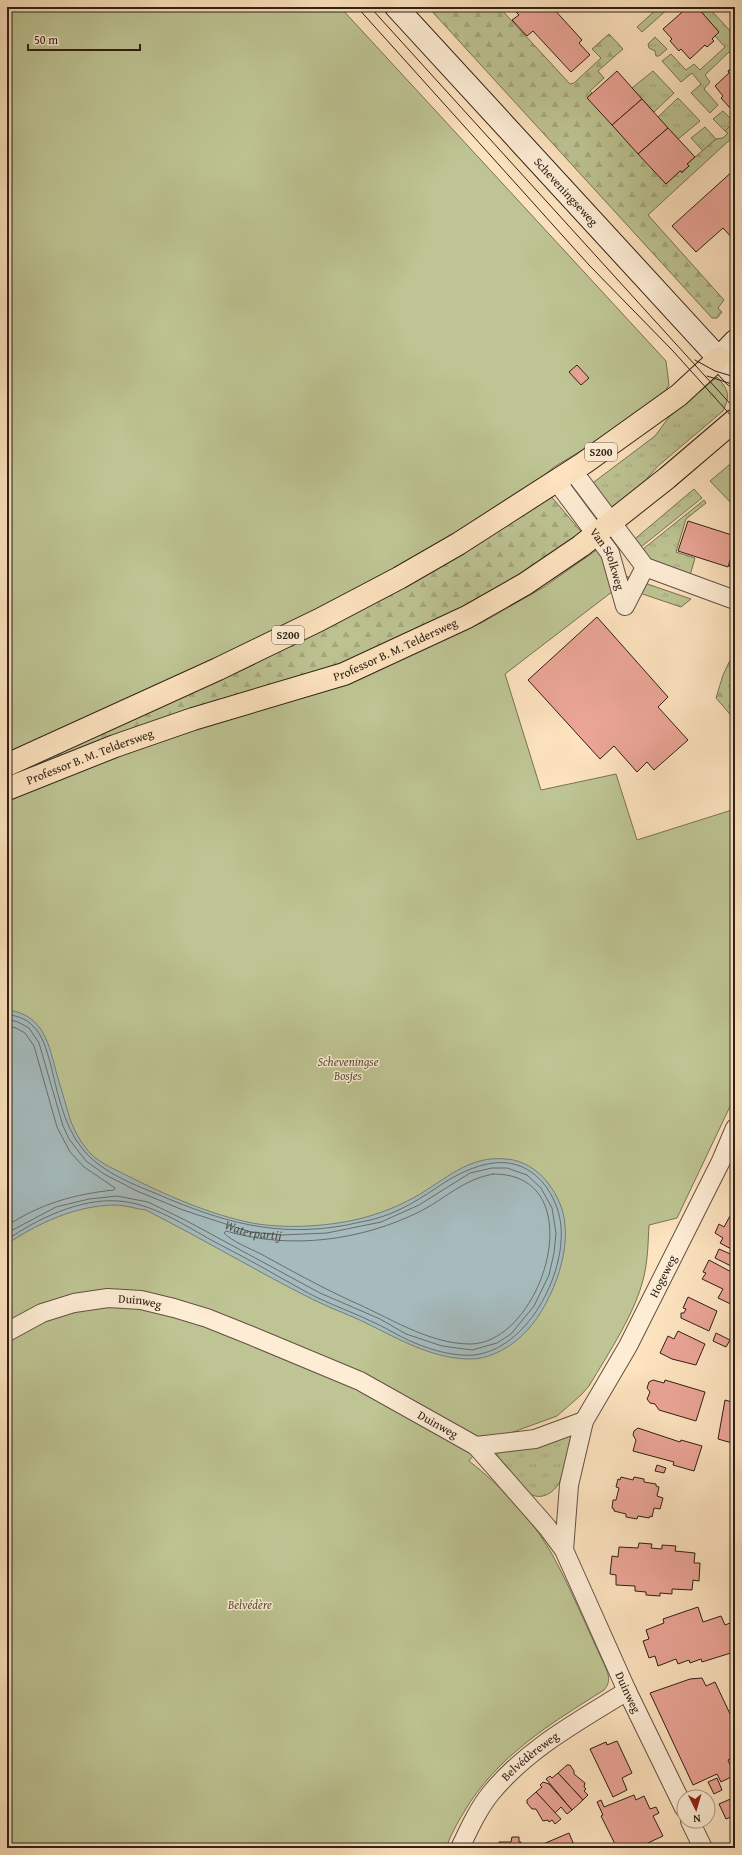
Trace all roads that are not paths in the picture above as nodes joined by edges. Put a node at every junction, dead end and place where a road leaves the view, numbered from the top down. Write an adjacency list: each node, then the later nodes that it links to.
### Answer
1 (396, 7): 3 (street, Scheveningseweg)
2 (735, 341): 3 (street, S200)
3 (719, 358): 4 (street, Scheveningseweg); 6 (main road, Professor B. M. Teldersweg / S200)
4 (735, 376)
5 (735, 420): 7 (main road, Professor B. M. Teldersweg)
6 (565, 476): 7 (street, Van Stolkweg); 10 (main road, Professor B. M. Teldersweg / S200)
7 (604, 528): 8 (street, Van Stolkweg); 8 (street, Van Stolkweg); 11 (main road, Professor B. M. Teldersweg)
8 (645, 567): 9 (street)
9 (735, 600)
10 (7, 765)
11 (7, 789)
12 (735, 1128): 14 (street, Hogeweg)
13 (7, 1332): 15 (street, Duinweg)
14 (584, 1421): 15 (street); 16 (street, Hogeweg)
15 (476, 1446): 16 (street, Duinweg)
16 (564, 1550): 17 (street, Duinweg)
17 (627, 1691): 18 (street, Duinweg); 20 (street, Belvédèreweg)
18 (676, 1792)
19 (694, 1829): 21 (street)
20 (460, 1848)
21 (703, 1848)

